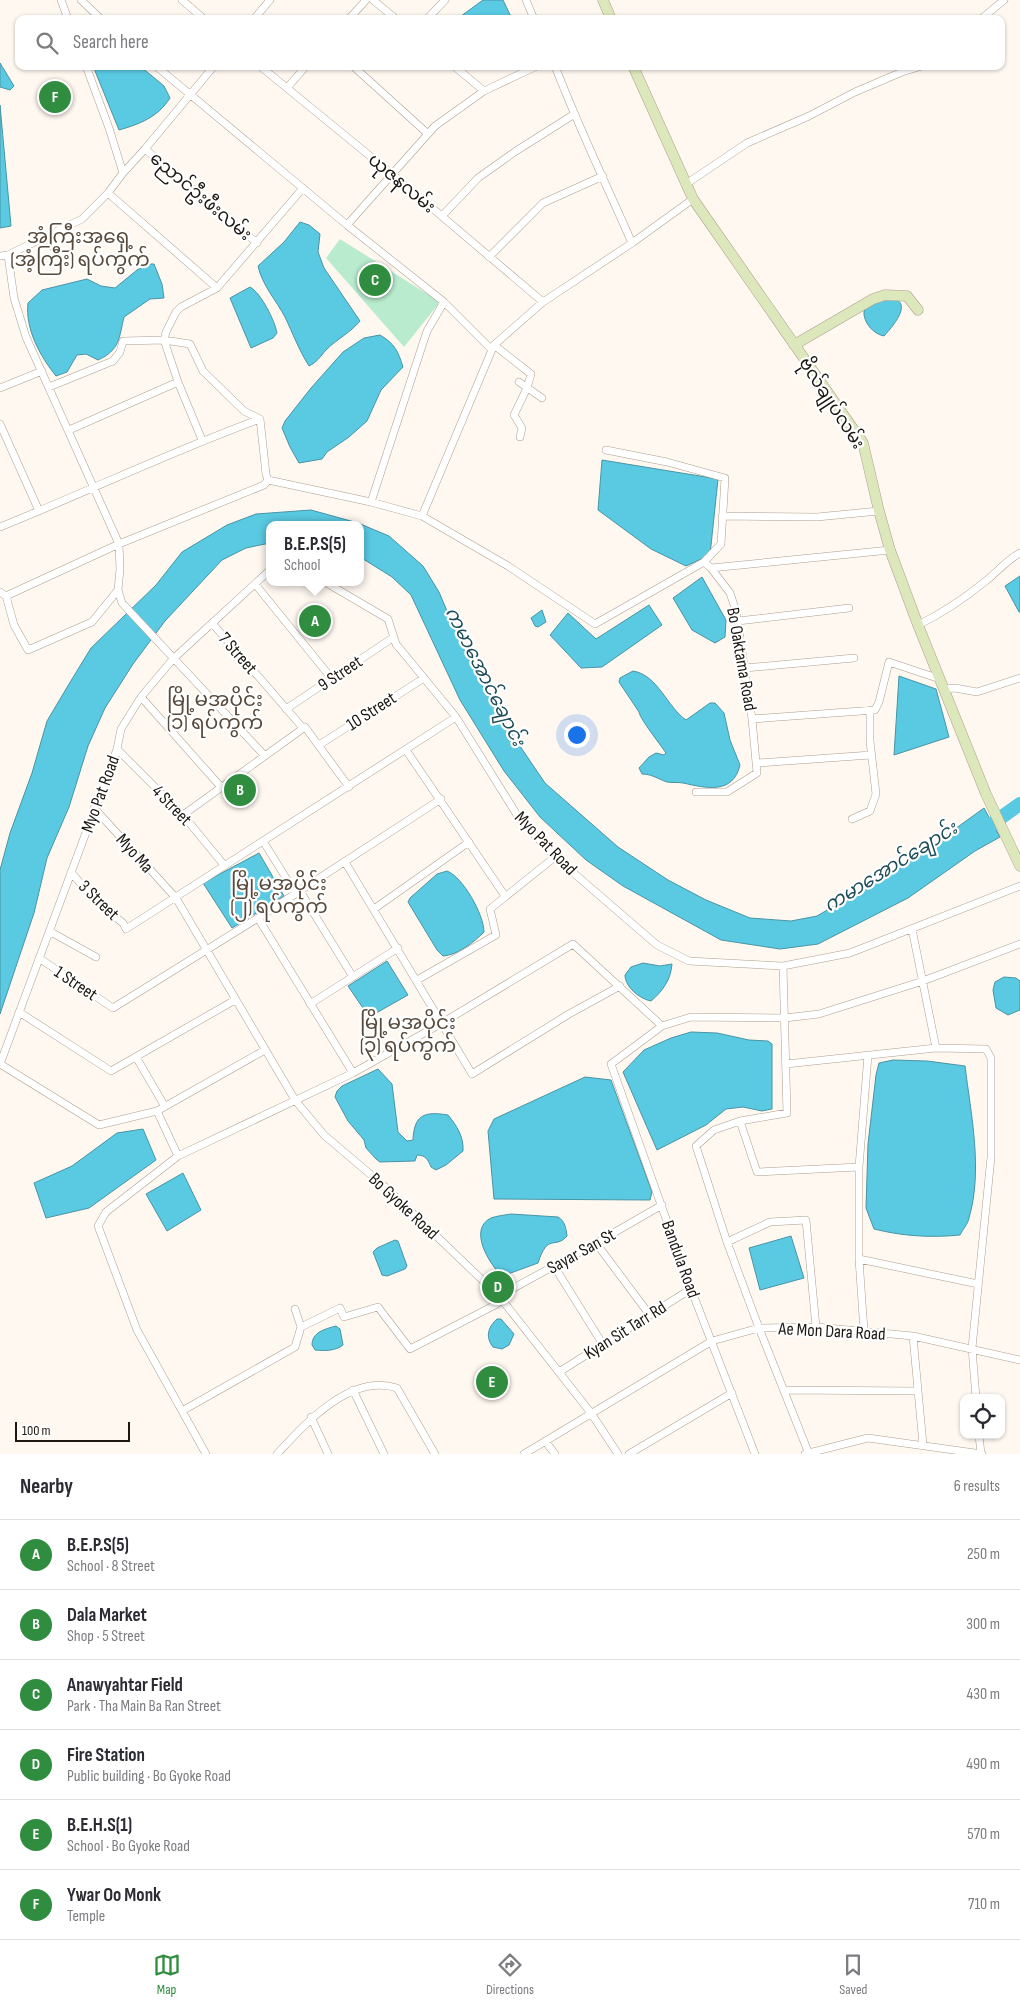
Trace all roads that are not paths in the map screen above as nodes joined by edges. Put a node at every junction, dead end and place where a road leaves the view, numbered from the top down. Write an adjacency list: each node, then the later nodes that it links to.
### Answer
1 (61, 0): 11 (street)
2 (81, 0): 12 (street)
3 (182, 0): 13 (street)
4 (270, 0): 14 (street)
5 (366, 0): 15 (street)
6 (373, 0): 16 (street)
7 (445, 0): 17 (street)
8 (526, 0): 18 (street)
9 (603, 0): 19 (street)
10 (1004, 0): 20 (street)
11 (67, 15)
12 (97, 15)
13 (199, 15)
14 (257, 15)
15 (352, 15)
16 (391, 15)
17 (431, 15)
18 (532, 15)
19 (609, 15)
20 (986, 15)
21 (87, 70): 38 (street)
22 (161, 70): 34 (street)
23 (211, 70): 34 (street)
24 (265, 70): 32 (street, ယုဇနလမ်း)
25 (303, 70): 32 (street)
26 (357, 70): 36 (street)
27 (459, 70): 33 (street)
28 (530, 70): 33 (street)
29 (556, 70): 35 (street)
30 (634, 70): 41 (street, ဗိုလ်ချုပ်လမ်း)
31 (909, 70): 41 (street)
32 (287, 88): 39 (street, ယုဇနလမ်း)
33 (484, 92): 36 (street)
34 (190, 96): 37 (street); 42 (street)
35 (573, 115): 40 (street); 45 (street)
36 (427, 133): 39 (street)
37 (145, 149): 38 (street); 47 (street, ညောင်ဦးဖီးလမ်း)
38 (123, 173): 43 (street)
39 (392, 174): 45 (street, ယုဇနလမ်း); 46 (street)
40 (603, 176): 48 (street); 51 (street)
41 (686, 184): 44 (street, ဗိုလ်ချုပ်လမ်း)
42 (303, 188): 46 (street); 47 (street)
43 (108, 193): 50 (street); 52 (street)
44 (693, 199): 48 (street); 57 (street, ဗိုလ်ချုပ်လမ်း)
45 (442, 216): 51 (street, ယုဇနလမ်း)
46 (347, 225): 53 (street)
47 (257, 243): 52 (street)
48 (632, 243): 54 (street)
49 (0, 256): 50 (street)
50 (8, 256): 59 (street)
51 (489, 257): 54 (street, ယုဇနလမ်း)
52 (217, 288): 56 (street)
53 (444, 302): 58 (street); 74 (street)
54 (542, 302): 58 (street)
55 (918, 310): 57 (street)
56 (164, 340): 60 (street); 62 (street); 66 (street)
57 (794, 345): 76 (street, ဗိုလ်ချုပ်လမ်း)
58 (493, 347): 64 (street); 77 (street)
59 (42, 371): 62 (street); 63 (street)
60 (178, 382): 68 (street); 70 (street)
61 (519, 382): 64 (street)
62 (49, 387): 68 (street)
63 (0, 388)
64 (527, 388): 65 (street); 69 (street)
65 (542, 398)
66 (260, 419): 70 (street); 72 (street)
67 (0, 424): 75 (street)
68 (69, 430): 73 (street)
69 (520, 437)
70 (202, 440): 73 (street)
71 (606, 450): 78 (street)
72 (268, 480): 74 (street); 80 (street)
73 (95, 488): 75 (street); 80 (street)
74 (371, 502): 77 (street)
75 (39, 511): 79 (street)
76 (879, 511): 78 (street); 81 (street, ဗိုလ်ချုပ်လမ်း)
77 (422, 516): 83 (street)
78 (722, 516): 83 (street)
79 (0, 527)
80 (119, 544): 88 (street); 89 (street)
81 (890, 550): 84 (street); 93 (street, ဗိုလ်ချုပ်လမ်း)
82 (1020, 553): 93 (street)
83 (704, 562): 84 (street, Bo Oaktama Road)
84 (711, 568): 91 (street, Bo Oaktama Road)
85 (266, 574): 86 (street, Myo Pat Road)
86 (255, 584): 92 (street, Myo Pat Road); 100 (street)
87 (332, 586): 94 (street, Myo Pat Road)
88 (118, 590): 89 (street); 96 (street)
89 (3, 594)
90 (849, 608): 91 (street)
91 (738, 621): 97 (street, Bo Oaktama Road)
92 (212, 622): 96 (street, Myo Pat Road); 103 (street, 7 Street)
93 (918, 625): 101 (street, ဗိုလ်ချုပ်လမ်း)
94 (394, 637): 98 (street, Myo Pat Road); 100 (street, 9 Street)
95 (854, 658): 97 (street)
96 (174, 659): 102 (street, Myo Pat Road); 112 (street)
97 (745, 668): 106 (street, Bo Oaktama Road)
98 (424, 678): 105 (street, Myo Pat Road); 108 (street, 10 Street)
99 (1020, 678): 101 (street)
100 (332, 679): 103 (street, 9 Street)
101 (942, 684): 104 (street); 126 (street, ဗိုလ်ချုပ်လမ်း)
102 (141, 697): 109 (street, Myo Pat Road); 114 (street)
103 (286, 709): 107 (street, 7 Street)
104 (870, 710): 106 (street, Bo Oaktama Road); 111 (street)
105 (456, 717): 110 (street); 123 (street, Myo Pat Road)
106 (752, 719): 113 (street)
107 (303, 728): 108 (street, 7 Street); 112 (street)
108 (318, 745): 115 (street, 7 Street)
109 (116, 749): 118 (street, Myo Pat Road); 119 (street, 4 Street)
110 (406, 750): 115 (street); 117 (street)
111 (871, 755): 113 (street); 120 (street)
112 (264, 756): 114 (street)
113 (756, 763): 116 (street)
114 (221, 787): 119 (street)
115 (349, 787): 121 (street)
116 (696, 792)
117 (441, 800): 122 (street); 124 (street)
118 (94, 808): 127 (street, Myo Pat Road); 131 (street, Myo Ma)
119 (183, 814): 125 (street, 4 Street)
120 (852, 820)
121 (263, 841): 125 (street); 129 (street)
122 (469, 842): 130 (street); 132 (street)
123 (555, 857): 130 (street); 141 (street, Myo Pat Road)
124 (345, 862): 129 (street); 132 (street)
125 (224, 865): 131 (street)
126 (1020, 866)
127 (71, 872): 131 (street, 3 Street); 135 (street, Myo Pat Road)
128 (1020, 886): 134 (street, Myo Pat Road)
129 (298, 892): 133 (street); 142 (street)
130 (505, 896): 143 (street)
131 (176, 898): 138 (street, Myo Ma)
132 (374, 909): 137 (street)
133 (258, 918): 138 (street); 147 (street)
134 (912, 929): 141 (street, Myo Pat Road); 144 (street)
135 (49, 930): 139 (street); 140 (street, Myo Pat Road)
136 (1020, 944): 144 (street)
137 (398, 948): 142 (street); 143 (street)
138 (206, 949): 140 (street, 1 Street); 146 (street, Bo Gyoke Road)
139 (96, 956)
140 (39, 958): 148 (street, Myo Pat Road)
141 (783, 966): 149 (street)
142 (353, 977): 147 (street)
143 (417, 980): 150 (street)
144 (923, 982): 149 (street); 152 (street)
145 (620, 986): 150 (street); 150 (street); 151 (street)
146 (235, 1000): 153 (street, Bo Gyoke Road); 155 (street)
147 (310, 1004): 158 (street)
148 (20, 1012): 155 (street); 156 (street, Myo Pat Road)
149 (785, 1018): 151 (street); 157 (street)
150 (442, 1023): 158 (street)
151 (662, 1026): 165 (street, Bandula Road)
152 (936, 1048): 154 (street); 170 (street)
153 (265, 1050): 159 (street, Bo Gyoke Road); 160 (street)
154 (868, 1055): 157 (street); 164 (street)
155 (136, 1057): 160 (street)
156 (0, 1064): 161 (street)
157 (786, 1064): 162 (street)
158 (353, 1073): 159 (street)
159 (294, 1100): 163 (street); 172 (street, Bo Gyoke Road)
160 (164, 1105): 161 (street)
161 (157, 1111): 163 (street)
162 (740, 1121): 164 (street); 166 (street)
163 (178, 1156): 190 (street)
164 (859, 1167): 168 (street)
165 (662, 1205): 167 (street, Sayar San St); 171 (street, Bandula Road)
166 (727, 1242): 176 (street); 177 (street)
167 (596, 1243): 169 (street, Sayar San St); 174 (street)
168 (859, 1260): 170 (street); 178 (street)
169 (554, 1266): 172 (street, Sayar San St); 181 (street)
170 (978, 1284): 182 (street)
171 (691, 1289): 174 (street, Kyan Sit Tarr Rd); 180 (street, Bandula Road)
172 (500, 1296): 175 (street, Sayar San St); 184 (street, Bo Gyoke Road)
173 (295, 1308): 175 (street)
174 (649, 1314): 181 (street, Kyan Sit Tarr Rd)
175 (301, 1327): 190 (street)
176 (816, 1327): 177 (street, Ae Mon Dara Road); 178 (street, Ae Mon Dara Road)
177 (758, 1328): 180 (street, Ae Mon Dara Road); 186 (street)
178 (864, 1331): 179 (street, Ae Mon Dara Road)
179 (913, 1336): 182 (street, Ae Mon Dara Road); 187 (street)
180 (712, 1341): 188 (street, Bandula Road); 191 (street, Ae Mon Dara Road)
181 (602, 1343): 184 (street, Kyan Sit Tarr Rd)
182 (972, 1348): 183 (street, Ae Mon Dara Road); 189 (street)
183 (1020, 1360)
184 (559, 1372): 191 (street, Bo Gyoke Road)
185 (353, 1390): 192 (street); 200 (street); 201 (street)
186 (785, 1390): 187 (street); 196 (street)
187 (917, 1391): 195 (street)
188 (732, 1393): 205 (street); 206 (street, Bandula Road)
189 (976, 1394)
190 (182, 1411): 197 (street)
191 (591, 1413): 194 (street, Ae Mon Dara Road); 204 (street, Bo Gyoke Road)
192 (311, 1418): 198 (street); 199 (street)
193 (979, 1439): 207 (street)
194 (545, 1441): 202 (street, Ae Mon Dara Road); 203 (street)
195 (923, 1445): 196 (street); 207 (street)
196 (807, 1453)
197 (206, 1454)
198 (277, 1454)
199 (328, 1454)
200 (384, 1454)
201 (435, 1454)
202 (524, 1454)
203 (555, 1454)
204 (618, 1454)
205 (629, 1454)
206 (755, 1454)
207 (981, 1454)

